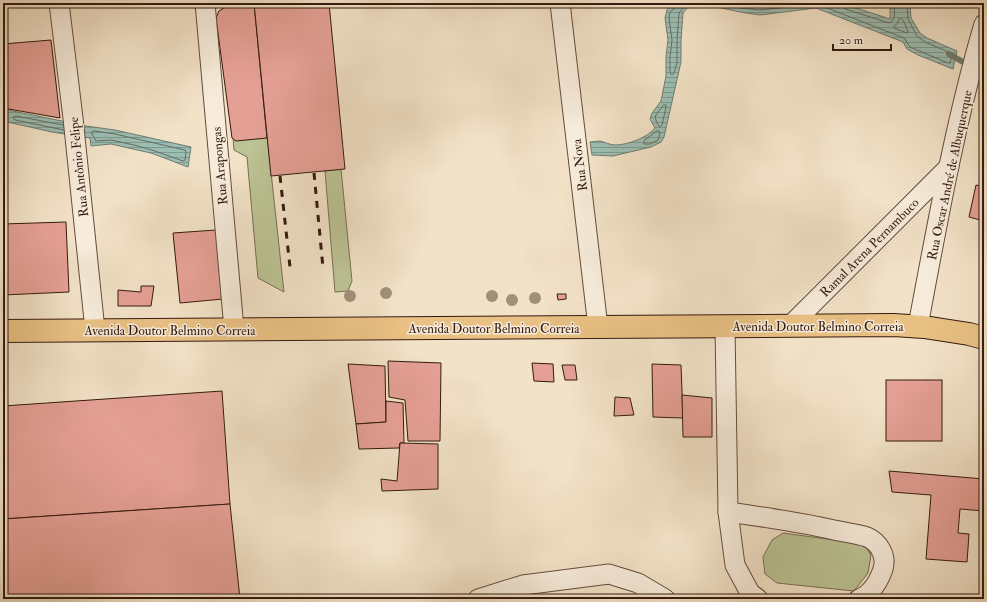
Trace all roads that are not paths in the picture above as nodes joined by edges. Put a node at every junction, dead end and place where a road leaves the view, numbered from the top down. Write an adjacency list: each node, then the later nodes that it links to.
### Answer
1 (59, 3): 11 (street, Rua Antônio Felipe)
2 (205, 3): 10 (street, Rua Arapongas)
3 (560, 3): 8 (street, Rua Nova)
4 (984, 24): 5 (street, Rua Oscar André de Albuquerque)
5 (948, 167): 6 (street, Ramal Arena Pernambuco); 7 (street, Rua Oscar André de Albuquerque)
6 (790, 326): 7 (main road, Avenida Doutor Belmino Correia); 9 (main road, Avenida Doutor Belmino Correia)
7 (918, 326): 13 (main road, Avenida Doutor Belmino Correia)
8 (598, 327): 9 (main road, Avenida Doutor Belmino Correia); 10 (main road, Avenida Doutor Belmino Correia)
9 (725, 327): 14 (street)
10 (234, 329): 11 (main road, Avenida Doutor Belmino Correia)
11 (95, 330): 12 (main road, Avenida Doutor Belmino Correia)
12 (3, 331)
13 (984, 338)
14 (728, 512): 17 (street); 18 (street)
15 (478, 599): 16 (street)
16 (665, 599)
17 (758, 599)
18 (859, 599)

